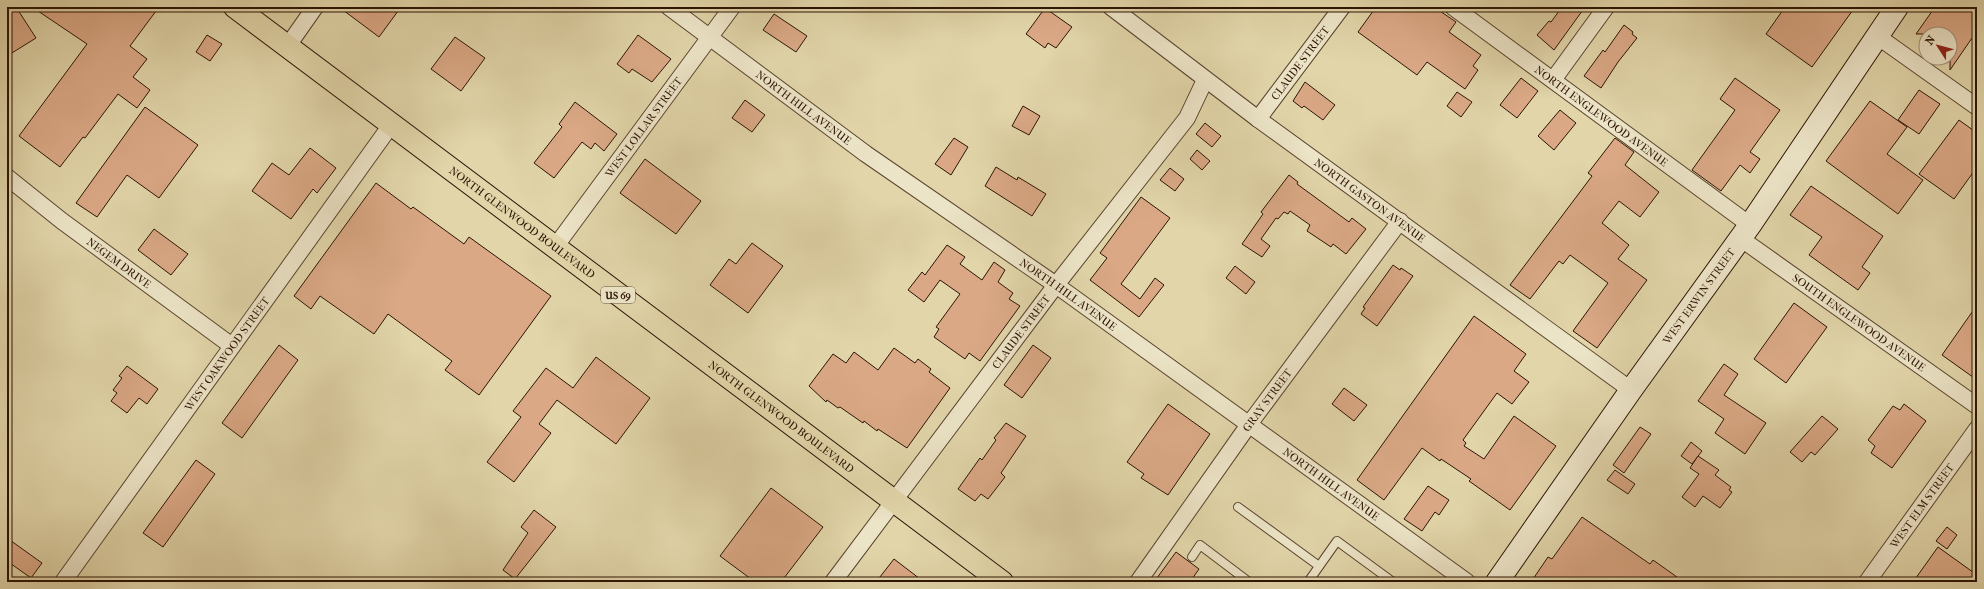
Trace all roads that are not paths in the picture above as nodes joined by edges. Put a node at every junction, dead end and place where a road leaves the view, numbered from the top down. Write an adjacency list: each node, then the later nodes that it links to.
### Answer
1 (235, 7): 12 (main road, NORTH GLENWOOD BOULEVARD / US 69)
2 (315, 7): 12 (street)
3 (669, 7): 10 (street, NORTH HILL AVENUE)
4 (732, 7): 10 (street, WEST LOLLAR STREET)
5 (1111, 7): 13 (street, NORTH GASTON AVENUE)
6 (1342, 7): 16 (street, CLAUDE STREET)
7 (1453, 7): 14 (street, NORTH ENGLEWOOD AVENUE)
8 (1606, 7): 14 (street)
9 (1897, 7): 11 (main road, WEST ERWIN STREET)
10 (710, 36): 21 (street, WEST LOLLAR STREET); 22 (street, NORTH HILL AVENUE)
11 (1877, 36): 15 (street); 20 (main road, WEST ERWIN STREET)
12 (287, 47): 17 (main road, NORTH GLENWOOD BOULEVARD / US 69)
13 (1205, 80): 16 (street, NORTH GASTON AVENUE); 22 (street, CLAUDE STREET)
14 (1553, 80): 20 (street, NORTH ENGLEWOOD AVENUE)
15 (1977, 107)
16 (1258, 119): 19 (street, NORTH GASTON AVENUE)
17 (391, 125): 21 (main road, NORTH GLENWOOD BOULEVARD / US 69); 23 (street, WEST OAKWOOD STREET)
18 (7, 177): 23 (street, NEGEM DRIVE)
19 (1400, 221): 24 (street, NORTH GASTON AVENUE); 26 (street, GRAY STREET)
20 (1745, 232): 24 (main road, WEST ERWIN STREET); 25 (street, SOUTH ENGLEWOOD AVENUE)
21 (555, 247): 28 (main road, NORTH GLENWOOD BOULEVARD / US 69)
22 (1056, 285): 26 (street, NORTH HILL AVENUE); 28 (street, CLAUDE STREET)
23 (232, 346): 32 (street, WEST OAKWOOD STREET)
24 (1631, 390): 40 (main road, WEST ERWIN STREET)
25 (1977, 406)
26 (1250, 423): 35 (street, GRAY STREET); 39 (street, NORTH HILL AVENUE)
27 (1977, 429): 41 (street, WEST ELM STREET)
28 (894, 501): 33 (street, CLAUDE STREET); 34 (main road, NORTH GLENWOOD BOULEVARD / US 69)
29 (1238, 506): 31 (lane)
30 (1192, 557): 36 (lane)
31 (1320, 566): 37 (lane); 38 (lane)
32 (63, 582)
33 (833, 582)
34 (1002, 582)
35 (1138, 582)
36 (1249, 582)
37 (1308, 582)
38 (1393, 582)
39 (1467, 582)
40 (1497, 582)
41 (1867, 582)

